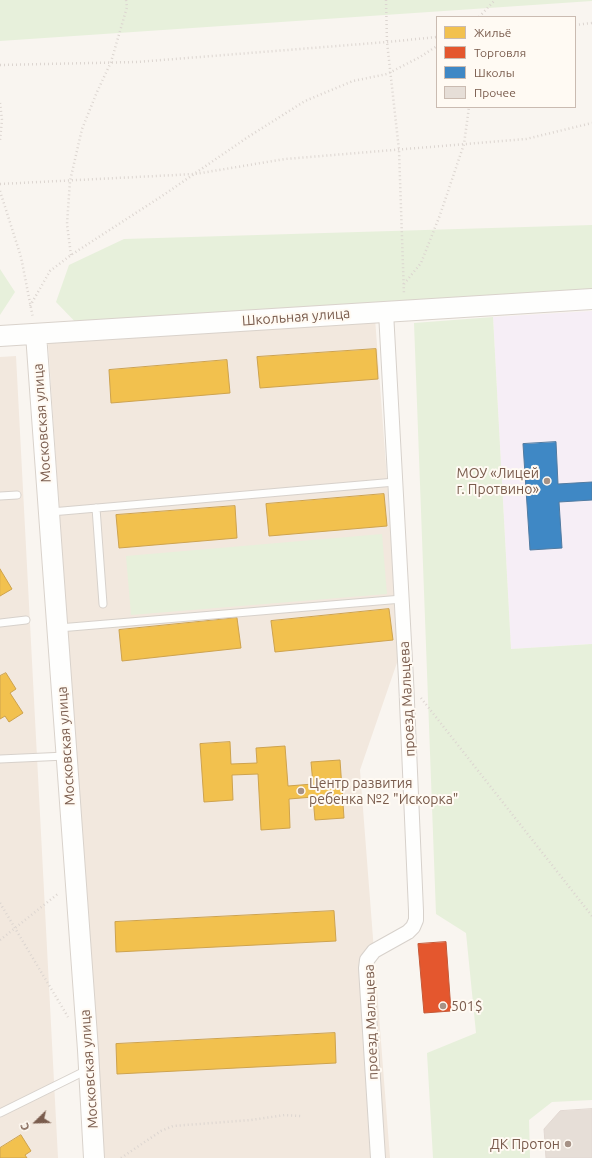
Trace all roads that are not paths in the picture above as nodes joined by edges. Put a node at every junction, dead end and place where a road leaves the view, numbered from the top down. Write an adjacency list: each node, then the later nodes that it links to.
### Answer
1 (592, 299): 2 (street, Школьная улица)
2 (395, 311): 3 (street, Школьная улица); 5 (street, проезд Мальцева)
3 (36, 334): 4 (street, Школьная улица); 9 (street, Московская улица)
4 (0, 336)
5 (395, 482): 8 (lane); 10 (street, проезд Мальцева)
6 (17, 495): 7 (lane)
7 (0, 496)
8 (96, 508): 9 (lane); 11 (lane)
9 (49, 513): 14 (street, Московская улица)
10 (402, 599): 14 (lane); 20 (street, проезд Мальцева)
11 (103, 604)
12 (26, 620): 13 (lane)
13 (0, 623)
14 (57, 628): 15 (street, Московская улица)
15 (67, 756): 16 (lane); 17 (street, Московская улица)
16 (0, 759)
17 (89, 1069): 18 (lane); 19 (street, Московская улица)
18 (0, 1113)
19 (94, 1158)
20 (378, 1158)

